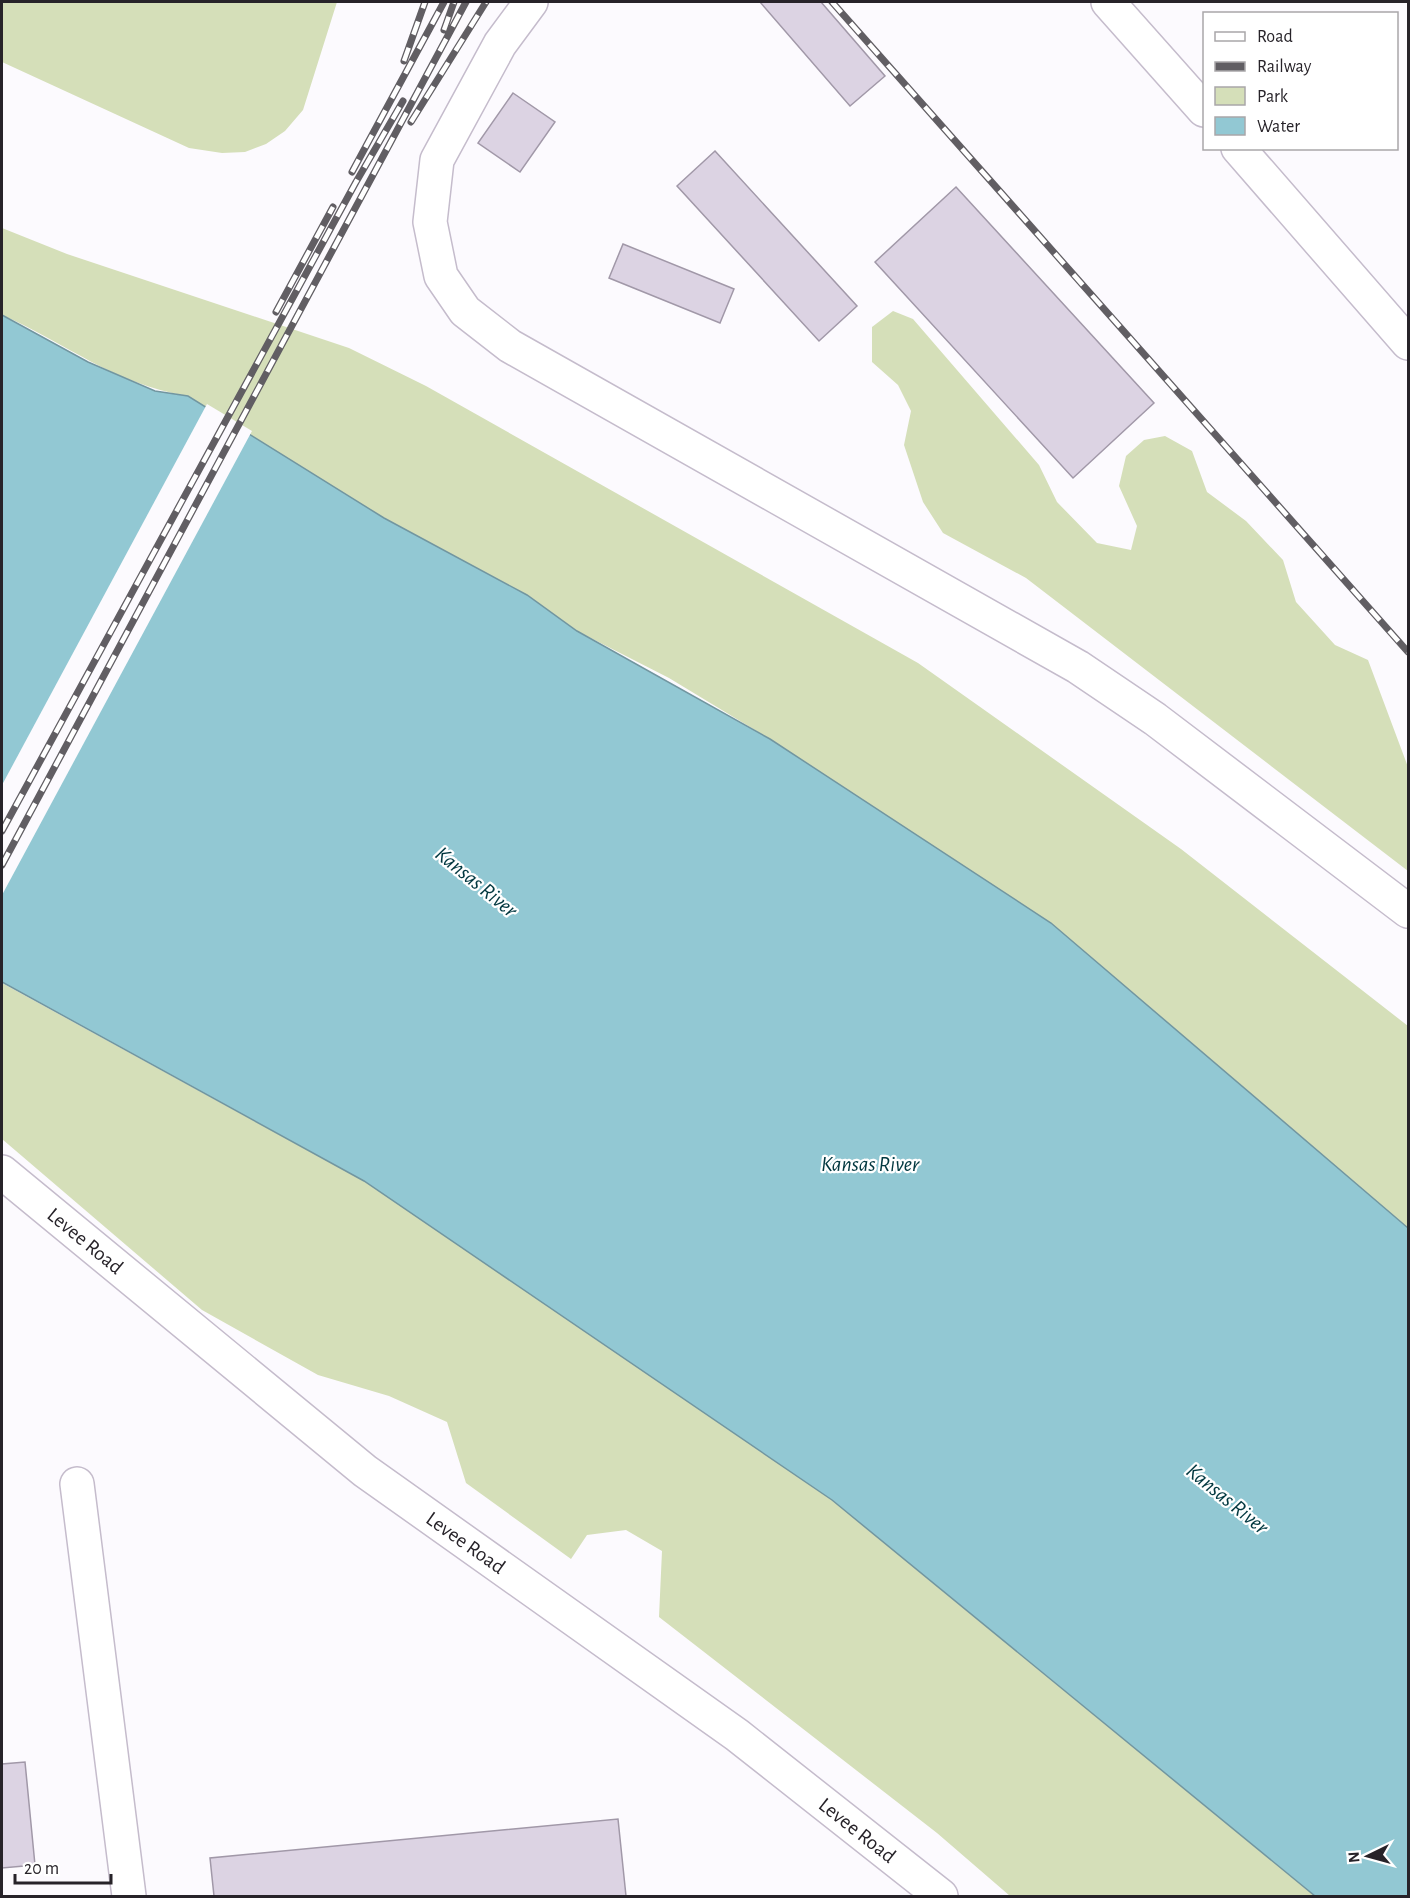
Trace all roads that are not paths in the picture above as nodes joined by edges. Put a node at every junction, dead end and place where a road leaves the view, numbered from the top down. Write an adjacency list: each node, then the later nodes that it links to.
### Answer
1 (531, 2): 6 (street)
2 (1108, 2): 3 (street)
3 (1203, 109)
4 (1240, 150): 5 (street)
5 (1408, 342)
6 (1408, 911)
7 (2, 1173): 10 (street, Levee Road)
8 (77, 1484): 9 (street)
9 (129, 1896)
10 (941, 1896)

